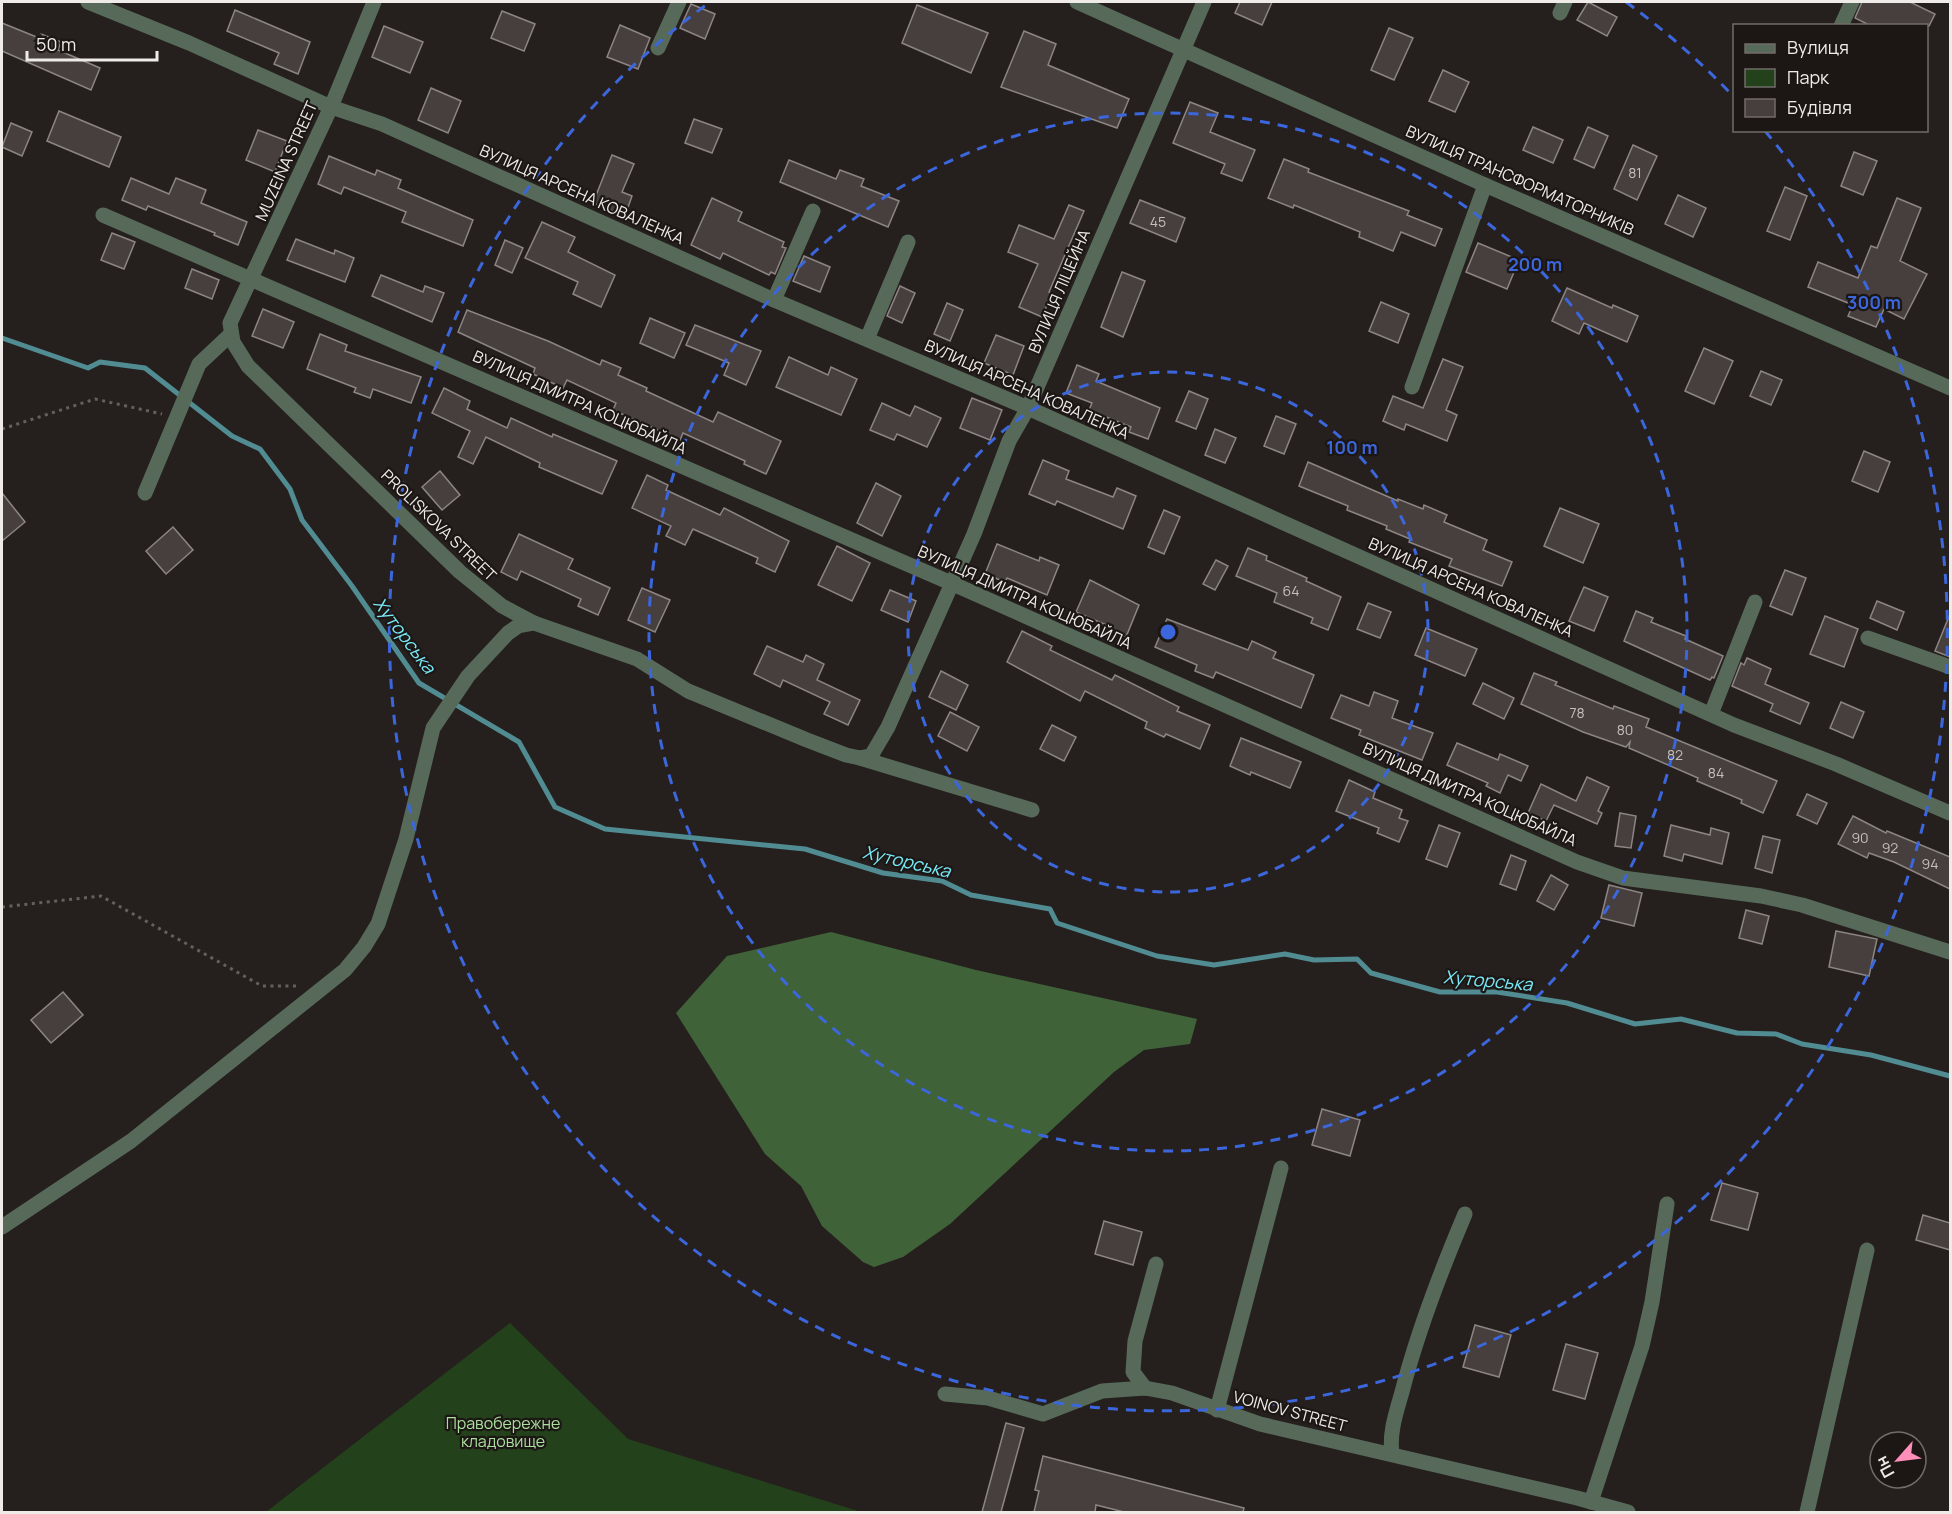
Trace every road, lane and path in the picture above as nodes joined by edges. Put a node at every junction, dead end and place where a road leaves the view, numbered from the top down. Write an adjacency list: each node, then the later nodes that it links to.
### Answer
1 (88, 2): 10 (street, ВУЛИЦЯ АРСЕНА КОВАЛЕНКА)
2 (374, 2): 10 (street, MUZEINA STREET)
3 (679, 2): 8 (street)
4 (1077, 2): 9 (street, ВУЛИЦЯ ТРАНСФОРМАТОРНИКІВ)
5 (1204, 2): 9 (street, ВУЛИЦЯ ЛІЦЕЙНА)
6 (1852, 2): 7 (street)
7 (1842, 24)
8 (658, 48)
9 (1183, 50): 11 (street, ВУЛИЦЯ ТРАНСФОРМАТОРНИКІВ); 21 (street, ВУЛИЦЯ ЛІЦЕЙНА)
10 (331, 107): 15 (street, MUZEINA STREET); 16 (street, ВУЛИЦЯ АРСЕНА КОВАЛЕНКА)
11 (1485, 185): 19 (street); 20 (street, ВУЛИЦЯ ТРАНСФОРМАТОРНИКІВ)
12 (813, 211): 16 (street)
13 (103, 215): 15 (street, ВУЛИЦЯ ДМИТРА КОЦЮБАЙЛА)
14 (908, 242): 18 (street)
15 (252, 279): 17 (street, MUZEINA STREET); 25 (street, ВУЛИЦЯ ДМИТРА КОЦЮБАЙЛА)
16 (774, 300): 18 (street, ВУЛИЦЯ АРСЕНА КОВАЛЕНКА)
17 (231, 334): 22 (street); 27 (street, PROLISKOVA STREET)
18 (867, 339): 21 (street, ВУЛИЦЯ АРСЕНА КОВАЛЕНКА)
19 (1412, 387)
20 (1950, 388)
21 (1028, 408): 25 (street, ВУЛИЦЯ ЛІЦЕЙНА); 30 (street, ВУЛИЦЯ АРСЕНА КОВАЛЕНКА)
22 (176, 417): 23 (path); 24 (street)
23 (2, 429)
24 (144, 493)
25 (951, 583): 31 (street, ВУЛИЦЯ ЛІЦЕЙНА); 35 (street, ВУЛИЦЯ ДМИТРА КОЦЮБАЙЛА)
26 (1755, 602): 30 (street)
27 (534, 623): 31 (street, PROLISKOVA STREET); 36 (street)
28 (1868, 638): 29 (street)
29 (1950, 667)
30 (1711, 714): 33 (street, ВУЛИЦЯ АРСЕНА КОВАЛЕНКА)
31 (860, 758): 32 (street, PROLISKOVA STREET)
32 (1032, 810)
33 (1950, 813)
34 (2, 907): 36 (path)
35 (1950, 952)
36 (326, 986): 40 (street)
37 (1281, 1168): 45 (street)
38 (1667, 1204): 47 (street)
39 (1465, 1214): 46 (street)
40 (2, 1227)
41 (1867, 1250): 49 (street)
42 (1156, 1264): 43 (street)
43 (1145, 1388): 44 (street, VOINOV STREET); 45 (street, VOINOV STREET)
44 (945, 1394)
45 (1217, 1410): 46 (street, VOINOV STREET)
46 (1392, 1455): 47 (street, VOINOV STREET)
47 (1591, 1502): 48 (street, VOINOV STREET)
48 (1628, 1512)
49 (1807, 1512)

